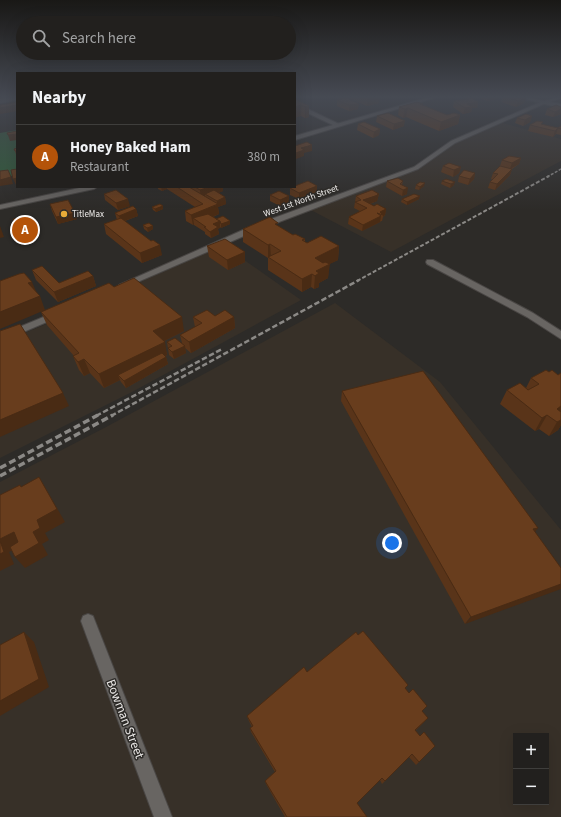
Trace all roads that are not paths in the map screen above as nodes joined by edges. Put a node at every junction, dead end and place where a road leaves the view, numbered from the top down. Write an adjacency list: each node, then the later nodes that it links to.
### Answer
1 (308, 134): 3 (street)
2 (471, 134): 7 (street, West 1st North Street)
3 (296, 138)
4 (89, 188): 5 (street)
5 (0, 207)
6 (430, 262): 9 (street)
7 (118, 287)
8 (69, 309): 10 (street)
9 (561, 336)
10 (0, 339)
11 (88, 621): 12 (street, Bowman Street)
12 (163, 817)

